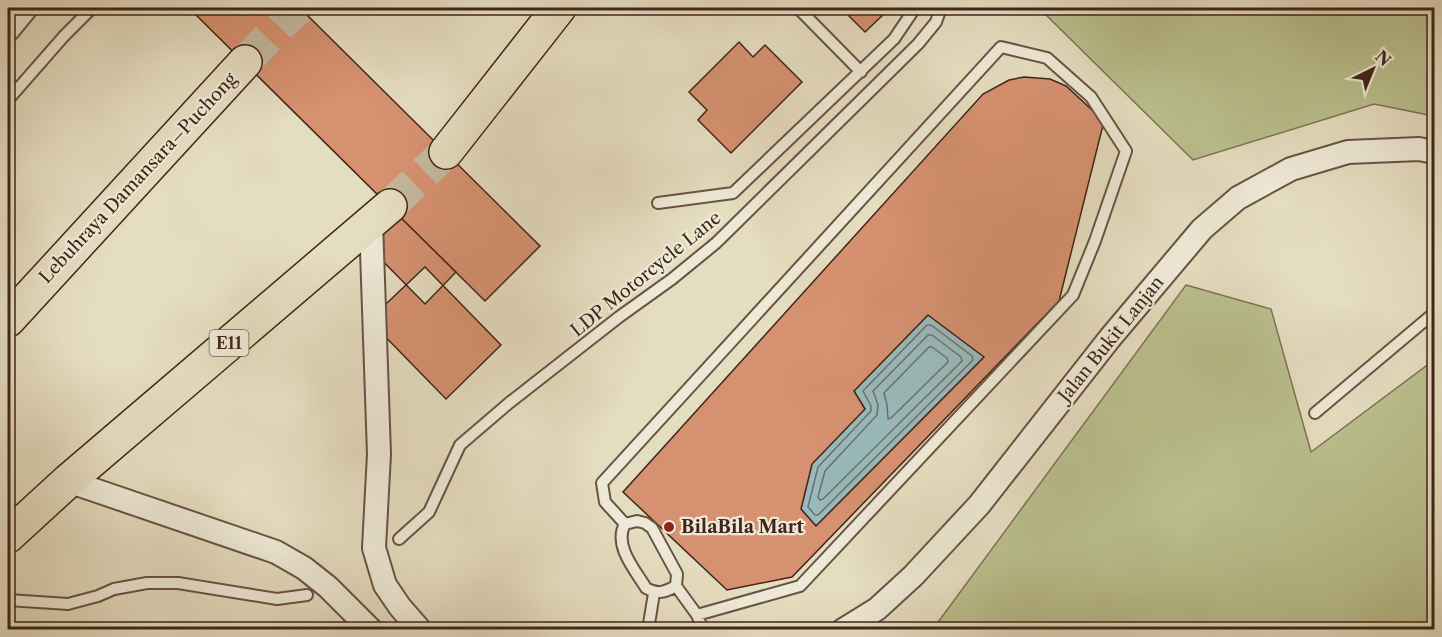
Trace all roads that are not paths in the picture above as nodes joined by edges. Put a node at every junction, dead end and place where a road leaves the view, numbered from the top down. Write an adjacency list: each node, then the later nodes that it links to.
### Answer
1 (26, 8): 7 (street)
2 (92, 8): 10 (lane)
3 (560, 8): 11 (highway)
4 (798, 8): 9 (lane)
5 (915, 8): 9 (lane)
6 (941, 8): 21 (lane, LDP Motorcycle Lane)
7 (8, 30)
8 (245, 62): 16 (highway, Lebuhraya Damansara–Puchong)
9 (861, 72): 13 (lane)
10 (8, 100)
11 (446, 152)
12 (1434, 152): 31 (street, Jalan Bukit Lanjan)
13 (658, 203)
14 (381, 214): 18 (highway, E11); 28 (street)
15 (1434, 313): 17 (lane)
16 (8, 320)
17 (1315, 413)
18 (68, 481): 20 (highway, E11); 27 (street)
19 (625, 524): 22 (lane); 23 (lane); 26 (lane)
20 (8, 536)
21 (399, 539)
22 (676, 586): 23 (lane); 26 (lane)
23 (654, 593): 29 (lane)
24 (307, 595): 25 (lane)
25 (8, 600)
26 (696, 615): 30 (lane)
27 (371, 630)
28 (420, 630)
29 (648, 630)
30 (703, 630)
31 (843, 630)

